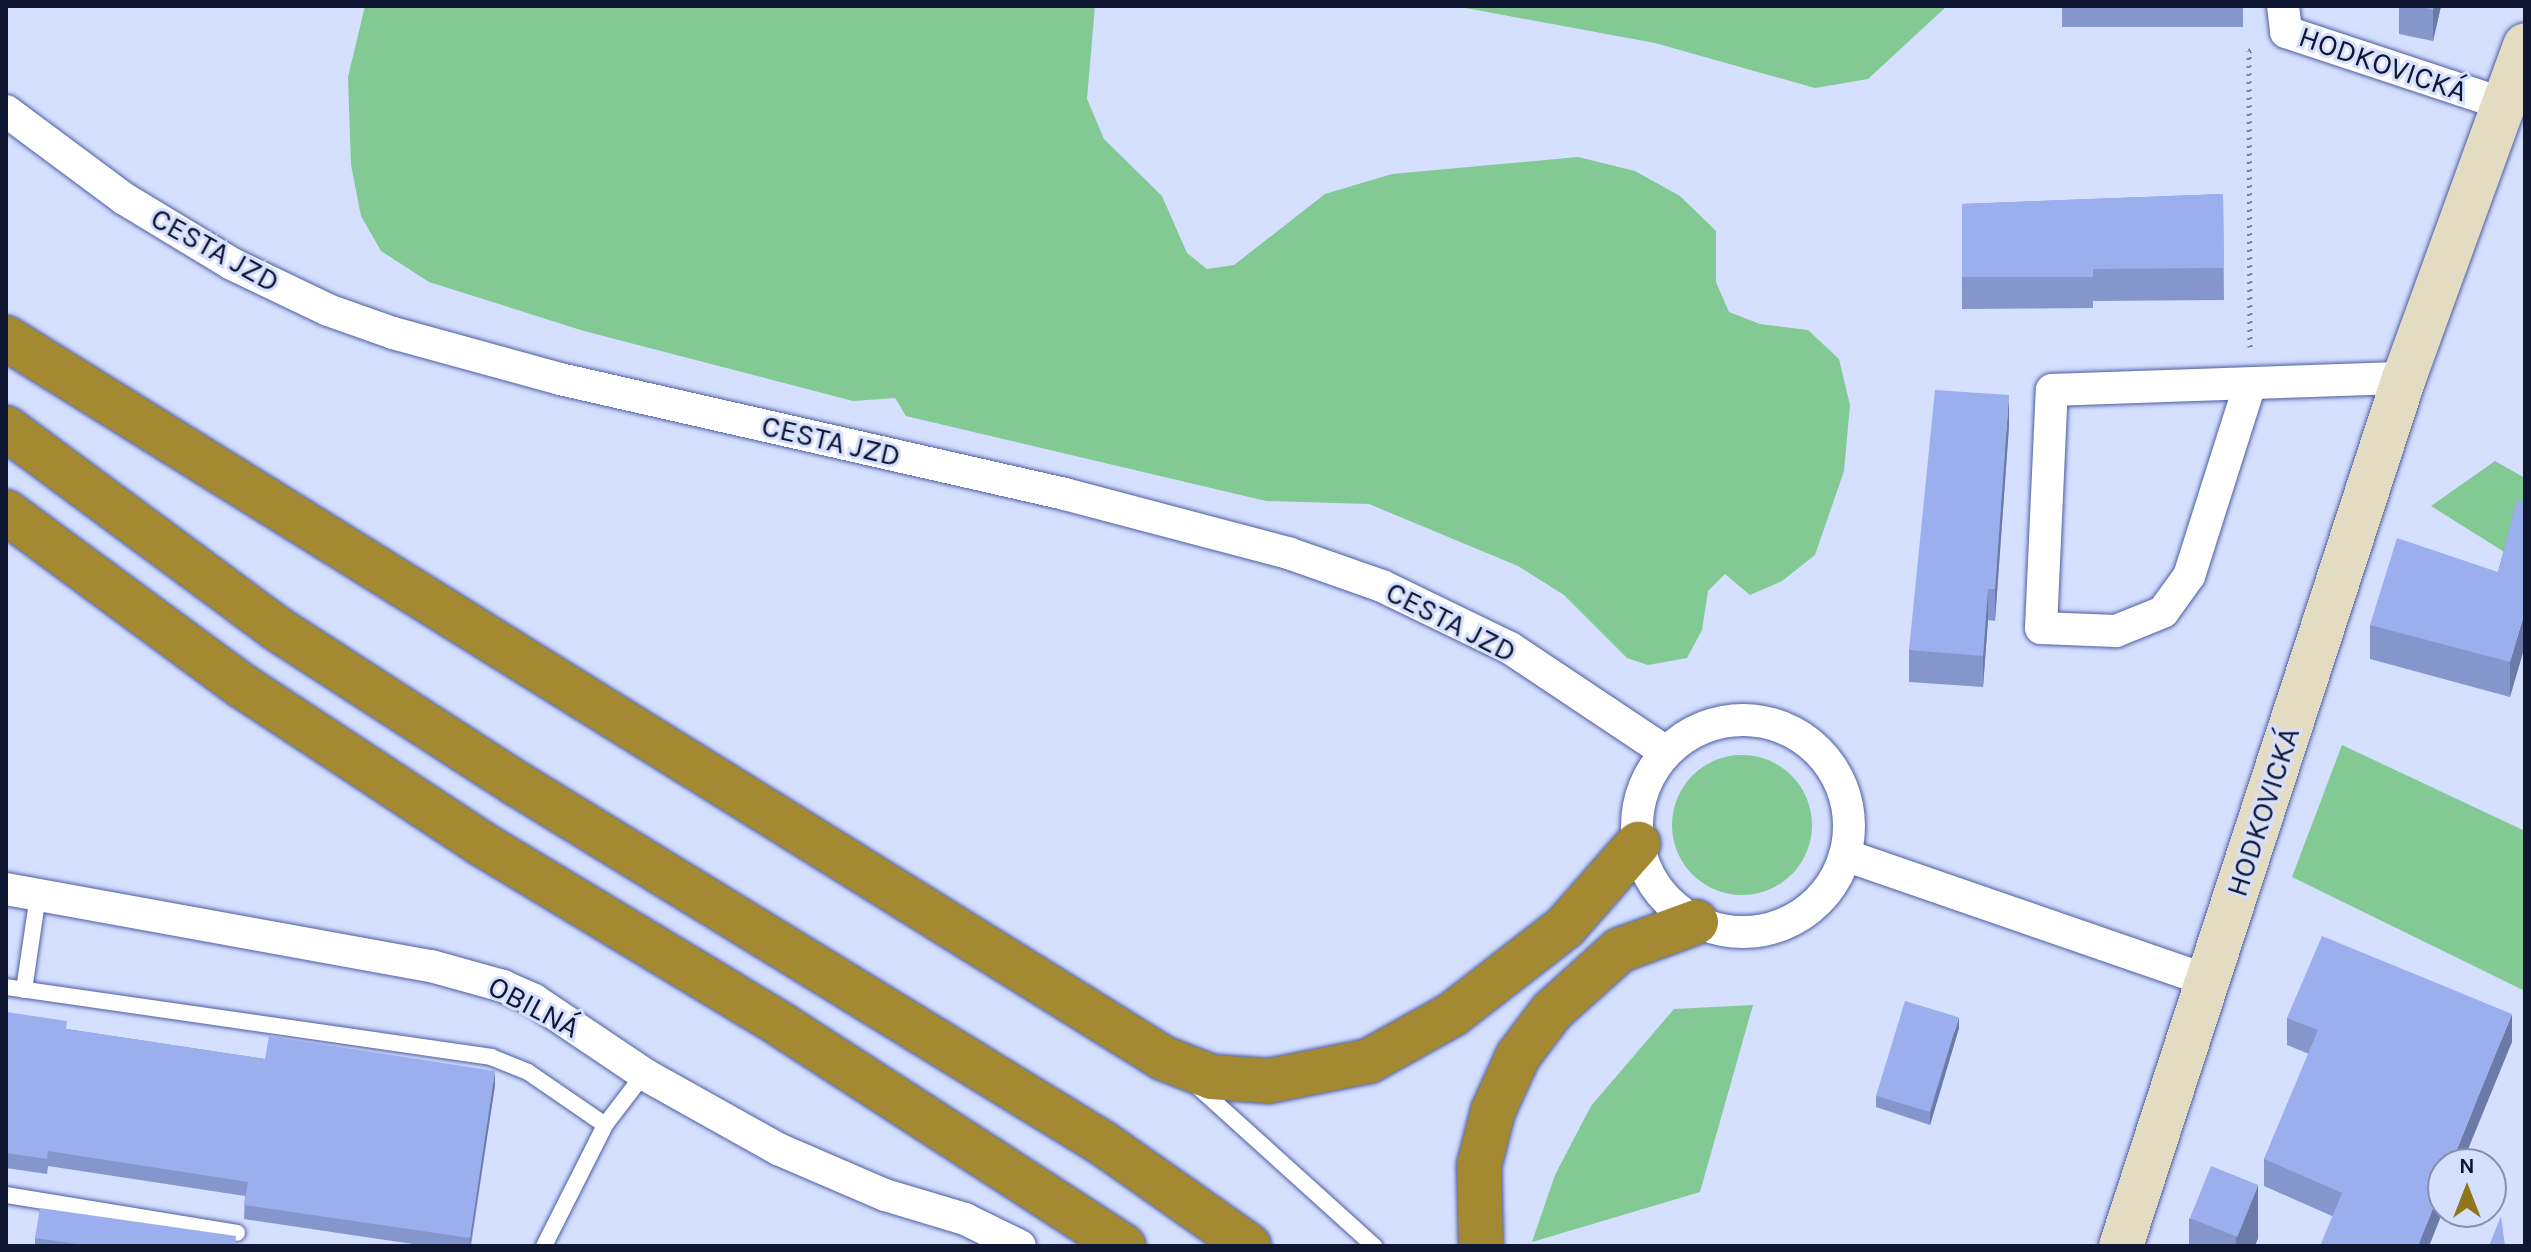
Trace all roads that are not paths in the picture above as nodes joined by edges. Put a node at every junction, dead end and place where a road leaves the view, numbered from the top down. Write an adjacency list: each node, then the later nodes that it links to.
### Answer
1 (2285, 19): 3 (street, HODKOVICKÁ)
2 (2525, 45): 3 (street, HODKOVICKÁ)
3 (2504, 104): 6 (street, HODKOVICKÁ)
4 (6, 111): 10 (street, CESTA JZD)
5 (6, 338): 19 (highway)
6 (2404, 378): 7 (street); 16 (street, HODKOVICKÁ)
7 (2250, 384): 7 (street)
8 (6, 428): 27 (highway)
9 (6, 512): 26 (highway)
10 (1666, 752): 11 (street); 12 (street)
11 (1638, 844): 15 (street); 19 (highway)
12 (1845, 855): 15 (street); 16 (street)
13 (6, 889): 14 (street, OBILNÁ)
14 (38, 895): 18 (lane); 20 (street, OBILNÁ)
15 (1696, 922): 29 (highway)
16 (2209, 981): 30 (street, HODKOVICKÁ)
17 (6, 987): 18 (lane)
18 (24, 990): 21 (lane)
19 (1163, 1058): 28 (lane)
20 (644, 1074): 21 (lane); 25 (street, OBILNÁ)
21 (605, 1125): 24 (lane)
22 (6, 1195): 23 (lane)
23 (237, 1233)
24 (544, 1246)
25 (1020, 1246)
26 (1123, 1246)
27 (1249, 1246)
28 (1374, 1246)
29 (1481, 1246)
30 (2121, 1246)

